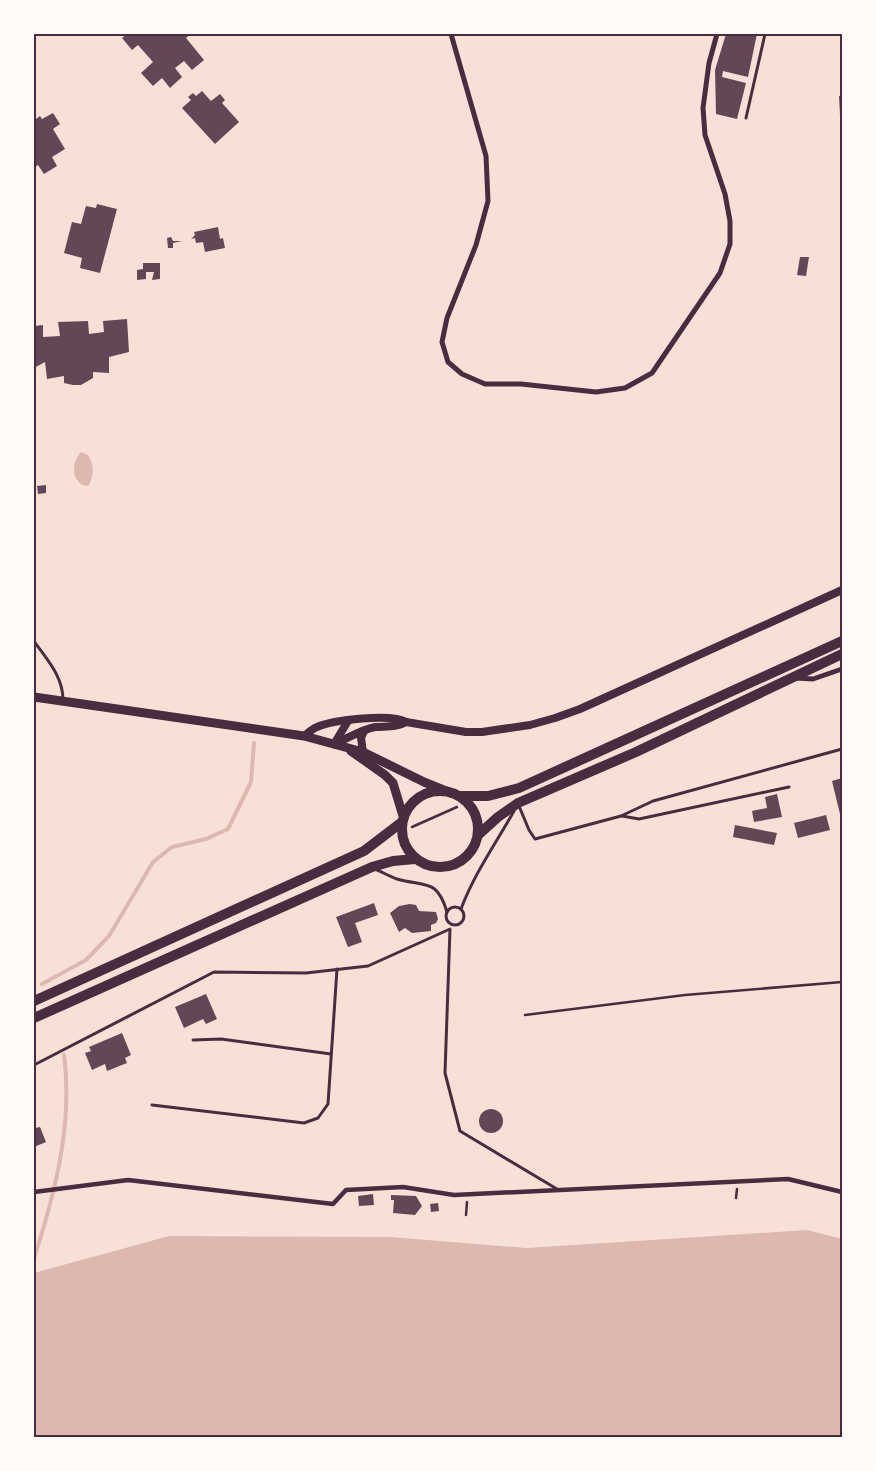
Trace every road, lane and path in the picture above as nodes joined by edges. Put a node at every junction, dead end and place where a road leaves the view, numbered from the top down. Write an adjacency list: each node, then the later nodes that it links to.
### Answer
1 (451, 34): 2 (street)
2 (717, 34)
3 (765, 34): 4 (lane)
4 (746, 118)
5 (842, 590): 14 (street)
6 (842, 640): 22 (main road)
7 (34, 641): 12 (lane)
8 (842, 654): 10 (main road)
9 (842, 669): 10 (street)
10 (793, 677): 23 (main road)
11 (34, 698): 12 (main road)
12 (62, 701): 16 (main road)
13 (348, 721): 14 (street); 16 (street); 17 (street)
14 (406, 722): 15 (street)
15 (364, 730): 17 (street); 20 (street)
16 (304, 736): 17 (main road)
17 (334, 744): 18 (main road)
18 (349, 749): 20 (main road); 25 (main road)
19 (842, 749): 24 (lane)
20 (363, 752): 22 (main road)
21 (789, 787): 24 (lane)
22 (458, 798): 25 (path); 25 (main road); 26 (main road)
23 (518, 803): 24 (lane); 26 (main road); 29 (lane)
24 (621, 816)
25 (403, 823): 27 (main road); 33 (main road)
26 (478, 835): 27 (main road)
27 (415, 859): 28 (main road)
28 (372, 867): 30 (lane); 35 (main road)
29 (461, 908): 30 (lane); 30 (lane)
30 (447, 912)
31 (337, 969): 37 (lane); 38 (lane); 40 (lane)
32 (842, 982): 34 (path)
33 (34, 1001)
34 (525, 1015)
35 (34, 1018)
36 (193, 1040): 37 (lane)
37 (332, 1054): 39 (lane)
38 (34, 1065)
39 (152, 1105)
40 (557, 1189): 41 (street); 42 (street)
41 (34, 1192)
42 (842, 1192)

